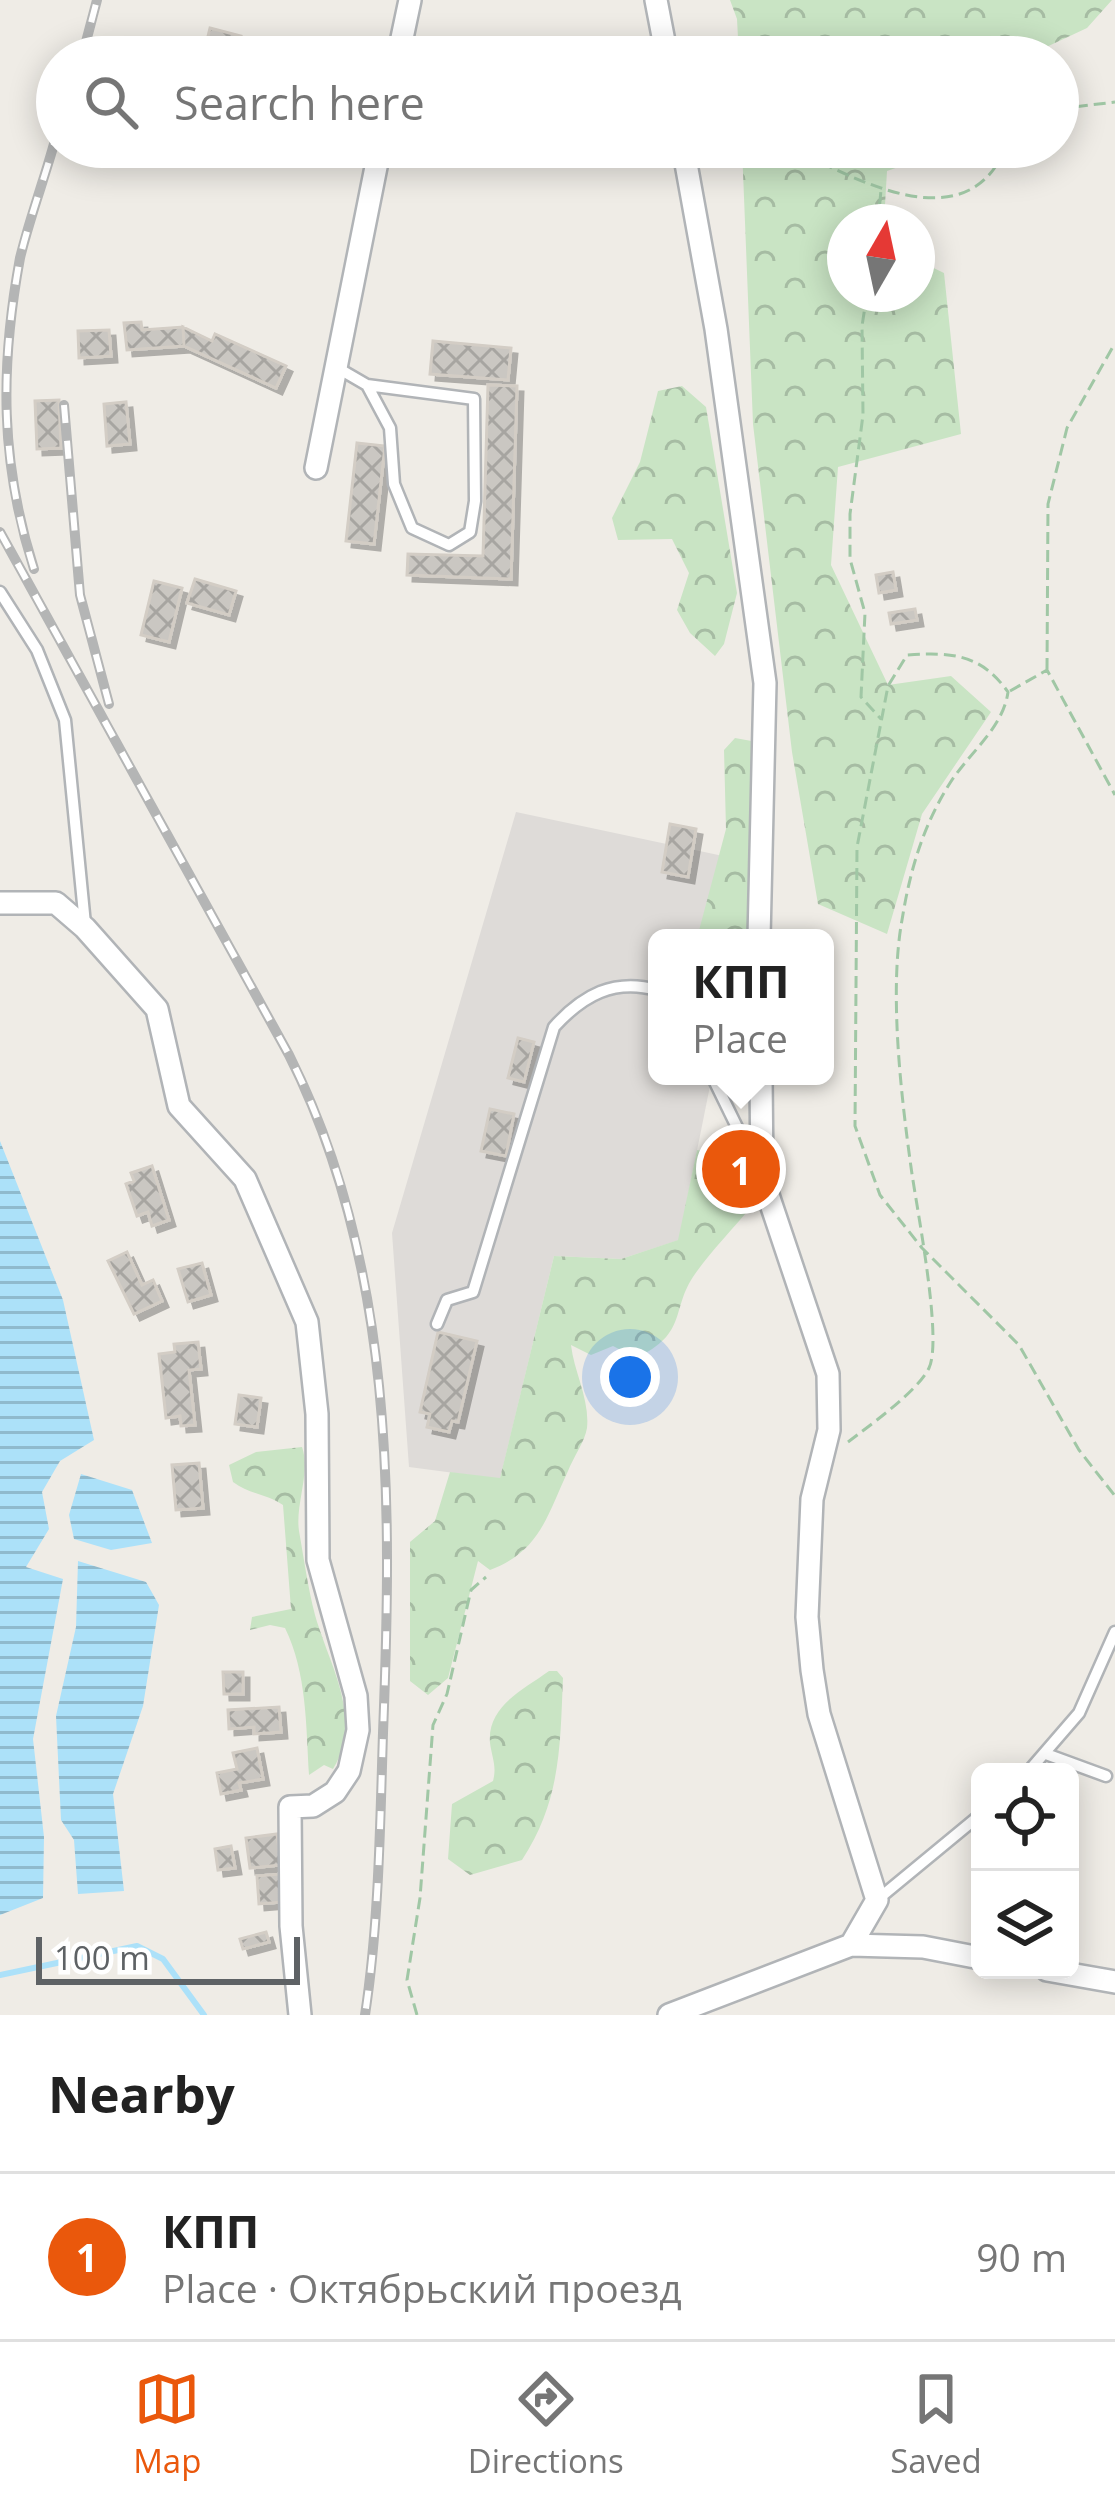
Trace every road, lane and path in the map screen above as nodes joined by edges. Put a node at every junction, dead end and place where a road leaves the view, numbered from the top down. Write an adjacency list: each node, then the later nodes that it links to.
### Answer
1 (410, 0): 3 (street)
2 (656, 0): 4 (street)
3 (402, 36)
4 (663, 36)
5 (1115, 102): 6 (path)
6 (1079, 106)
7 (376, 168): 15 (street)
8 (687, 168): 25 (street)
9 (836, 168): 11 (path)
10 (998, 168): 11 (path)
11 (881, 188): 12 (path)
12 (880, 204)
13 (864, 312): 21 (path)
14 (1115, 343): 19 (path)
15 (336, 367): 16 (lane); 17 (street)
16 (367, 385): 16 (lane)
17 (316, 468)
18 (0, 592): 24 (lane)
19 (1047, 670): 20 (path); 22 (path)
20 (1008, 692): 21 (path); 30 (path)
21 (881, 719): 30 (path)
22 (1115, 795)
23 (0, 904): 24 (street)
24 (85, 928): 46 (street)
25 (759, 929)
26 (648, 988): 31 (lane)
27 (716, 1085): 29 (lane)
28 (761, 1085): 29 (street)
29 (762, 1178): 32 (street)
30 (922, 1248): 32 (path); 33 (path)
31 (437, 1324)
32 (822, 1461): 40 (street)
33 (1115, 1496)
34 (485, 1577): 47 (path)
35 (1115, 1632): 36 (lane)
36 (1046, 1754): 37 (lane); 38 (lane)
37 (1037, 1763)
38 (1106, 1777)
39 (971, 1822): 40 (lane)
40 (877, 1900): 41 (street)
41 (851, 1945): 42 (street); 45 (street)
42 (971, 1956)
43 (1079, 1976): 44 (street)
44 (1115, 1982)
45 (687, 2013)
46 (300, 2015)
47 (417, 2015)

